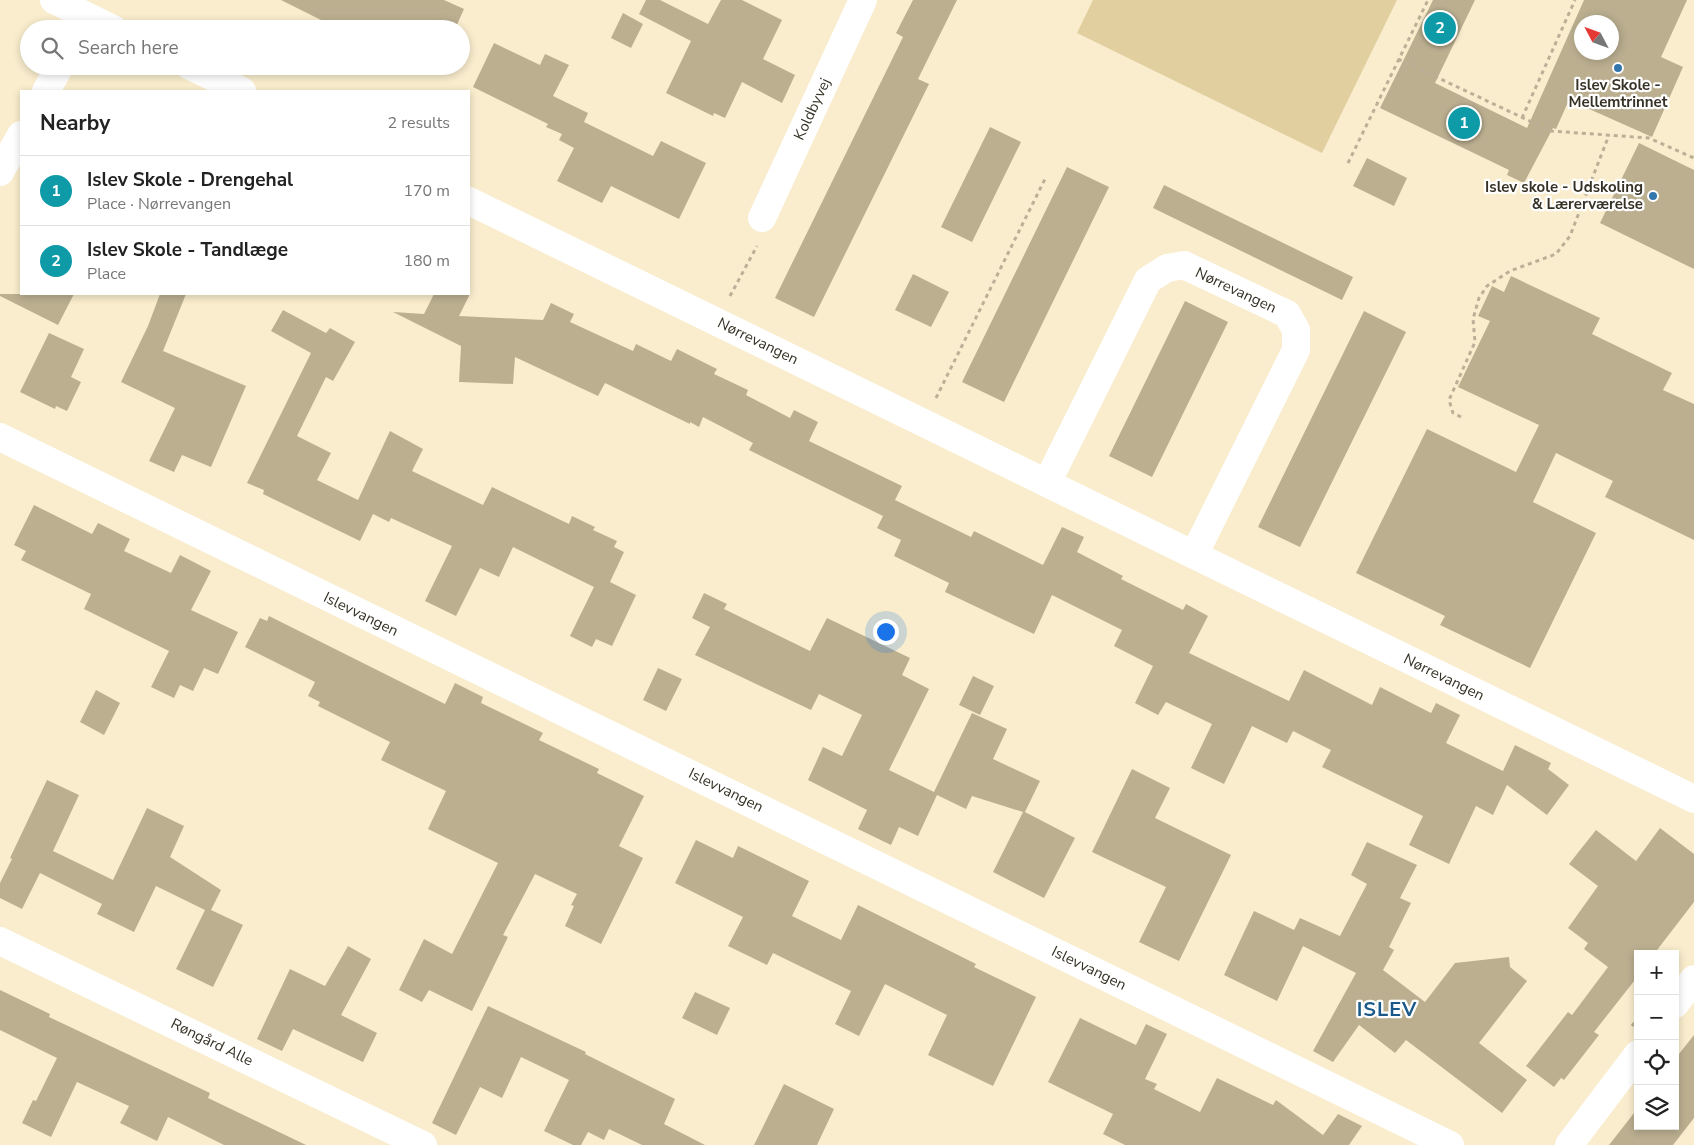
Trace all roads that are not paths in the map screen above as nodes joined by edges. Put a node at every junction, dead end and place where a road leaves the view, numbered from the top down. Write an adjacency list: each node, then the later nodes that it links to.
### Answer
1 (54, 0): 3 (street)
2 (863, 0): 11 (street, Koldbyvej)
3 (89, 15)
4 (55, 75): 6 (street)
5 (209, 75): 7 (street)
6 (47, 90)
7 (240, 90)
8 (20, 137): 9 (street)
9 (0, 172)
10 (470, 201): 13 (street, Nørrevangen)
11 (762, 218)
12 (0, 436): 21 (street, Islevvangen)
13 (1047, 483): 14 (street, Nørrevangen); 14 (street, Nørrevangen)
14 (1194, 555): 15 (street, Nørrevangen)
15 (1694, 800)
16 (0, 941): 20 (street, Røngård Alle)
17 (1694, 979): 18 (street)
18 (1679, 999)
19 (1634, 1059): 22 (street)
20 (423, 1145)
21 (1450, 1145)
22 (1569, 1145)

